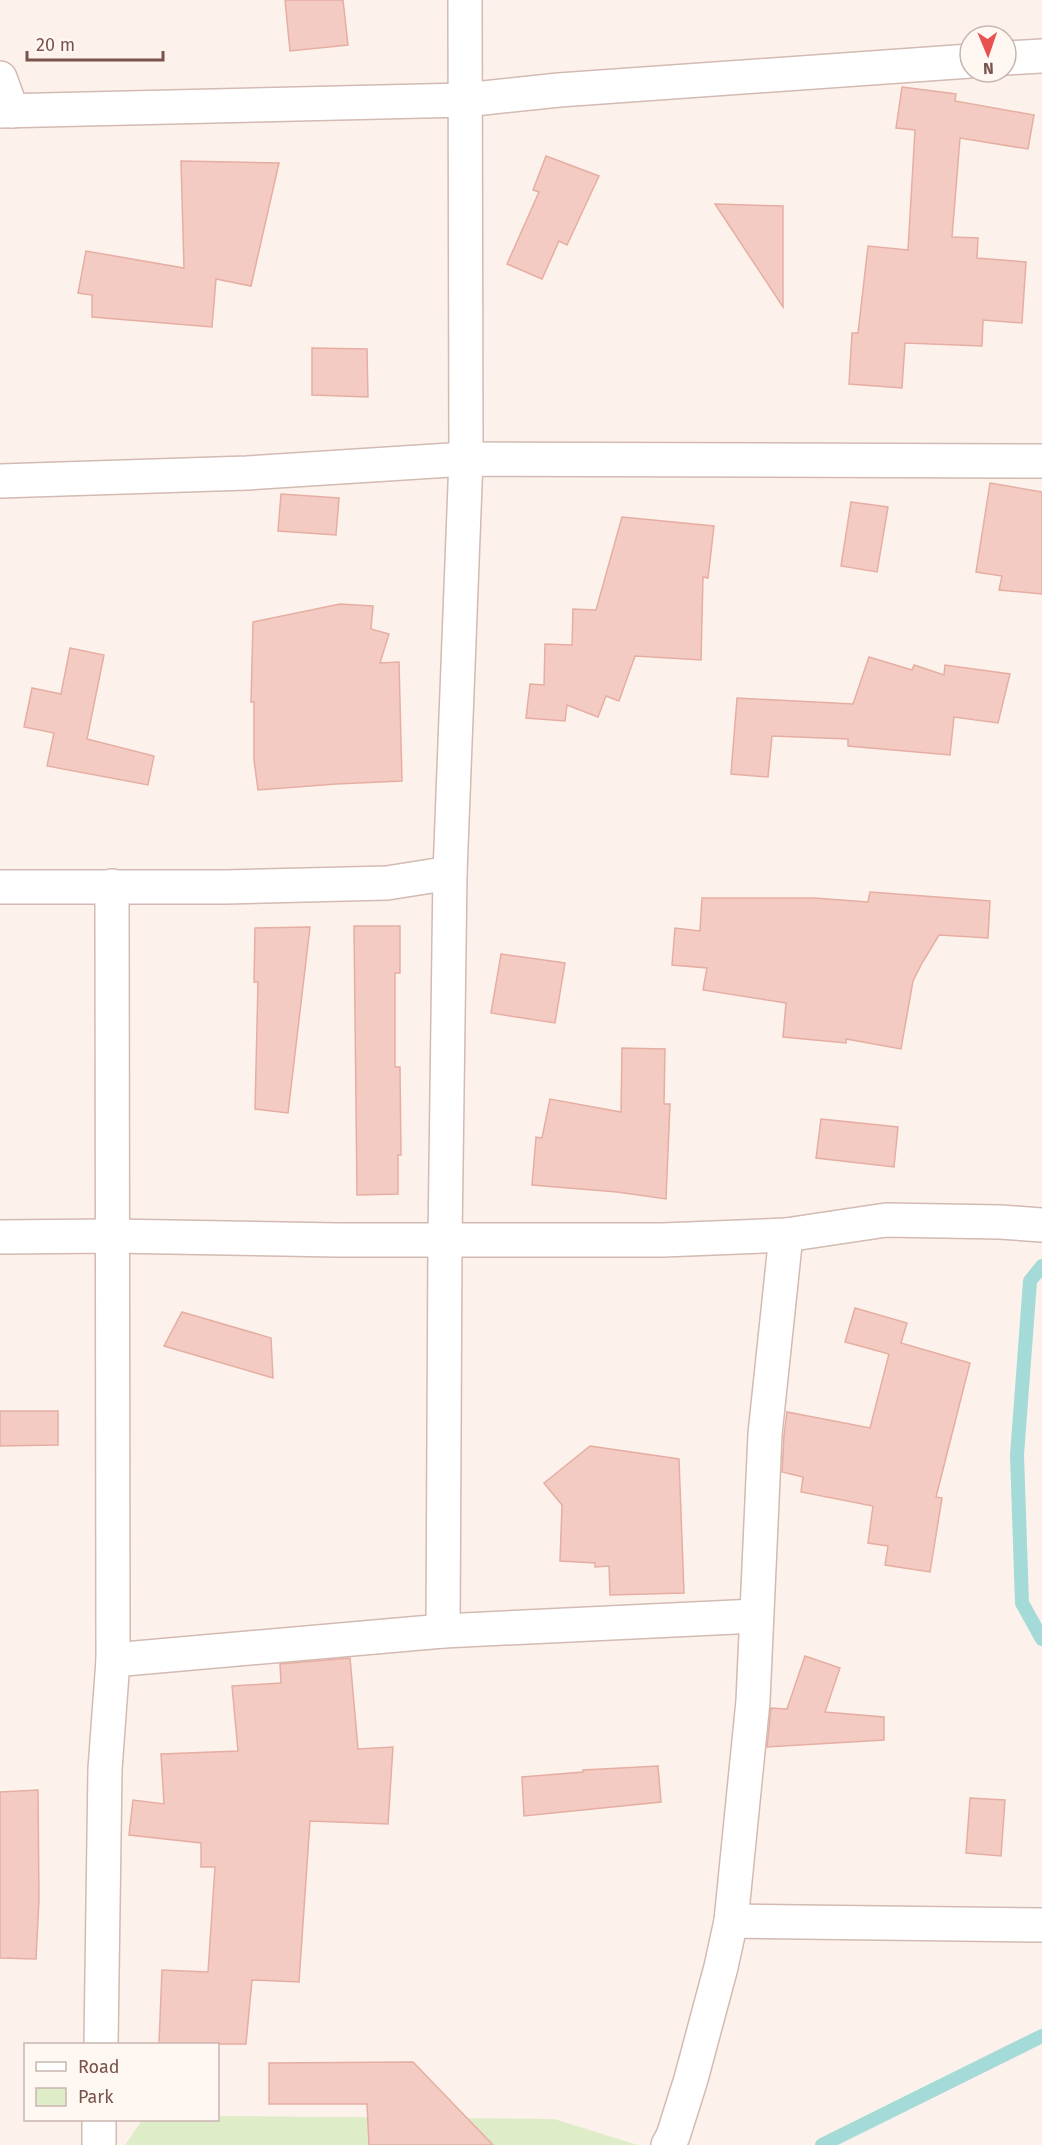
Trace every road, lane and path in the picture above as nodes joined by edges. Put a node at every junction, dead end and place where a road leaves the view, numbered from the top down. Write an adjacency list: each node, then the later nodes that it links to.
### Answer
1 (465, 0): 6 (street)
2 (1042, 56): 3 (street)
3 (1018, 57)
4 (958, 62): 6 (street)
5 (0, 78): 7 (street)
6 (465, 100): 7 (street); 8 (street)
7 (6, 111)
8 (466, 459): 9 (street); 10 (street); 11 (street)
9 (1042, 461)
10 (0, 482)
11 (450, 873): 13 (street); 18 (street)
12 (0, 886): 13 (street)
13 (112, 886): 16 (street)
14 (1042, 1225): 15 (street)
15 (786, 1235): 18 (street); 19 (street)
16 (112, 1236): 17 (street); 18 (street); 21 (street)
17 (0, 1237)
18 (445, 1240): 20 (street)
19 (756, 1616): 20 (street); 22 (street)
20 (443, 1631): 21 (street)
21 (113, 1660): 24 (street)
22 (731, 1921): 23 (street); 27 (street)
23 (1042, 1925)
24 (100, 2043)
25 (99, 2121): 26 (street)
26 (99, 2145)
27 (668, 2145)

